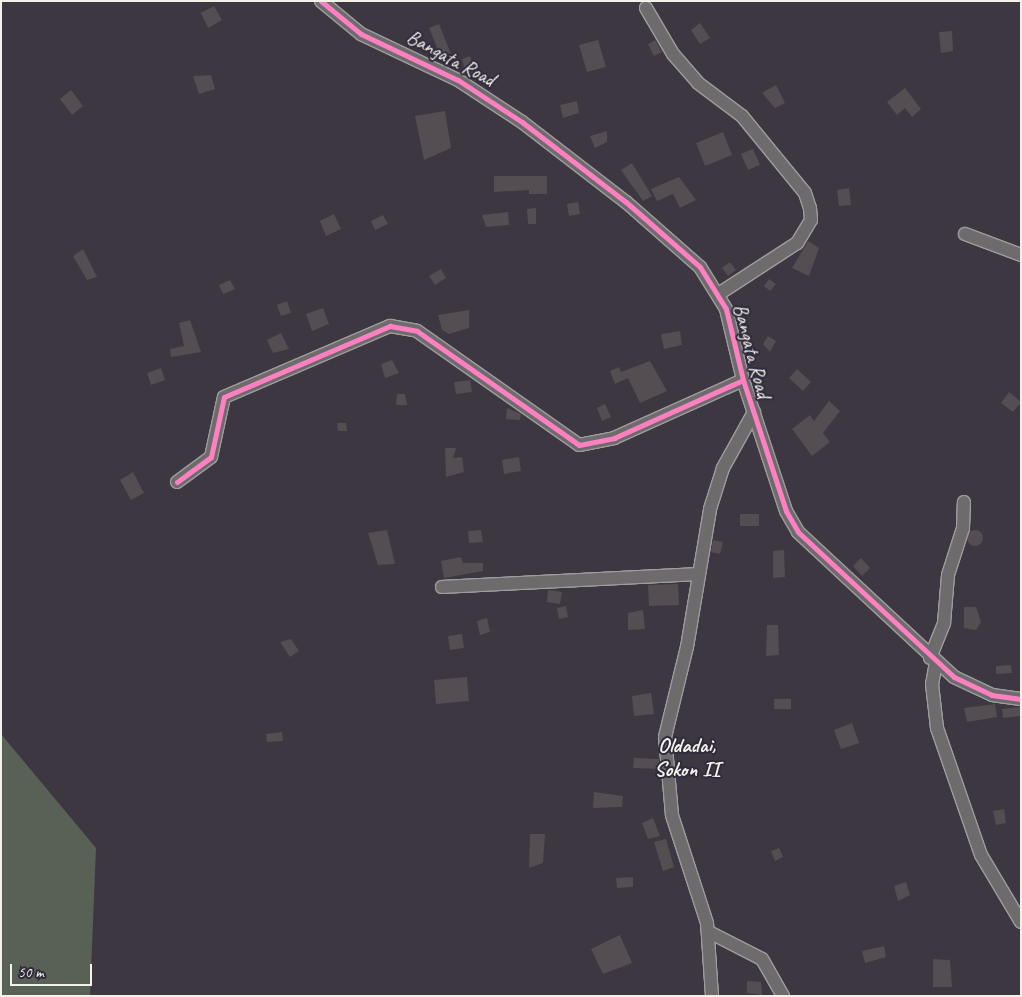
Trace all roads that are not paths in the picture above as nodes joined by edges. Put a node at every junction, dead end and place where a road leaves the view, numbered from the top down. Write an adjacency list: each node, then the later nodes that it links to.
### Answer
1 (321, 1): 5 (street, Bangata Road)
2 (646, 8): 5 (street)
3 (965, 234): 4 (street)
4 (1021, 255)
5 (720, 293): 6 (street, Bangata Road)
6 (743, 380): 7 (street, Bangata Road); 8 (street)
7 (754, 412): 10 (street); 12 (street, Bangata Road)
8 (177, 482)
9 (964, 502): 12 (street)
10 (698, 574): 11 (street); 15 (street)
11 (442, 587)
12 (933, 660): 13 (street, Bangata Road); 14 (street)
13 (1021, 699)
14 (1021, 922)
15 (709, 932): 16 (street); 17 (street)
16 (712, 996)
17 (783, 996)

